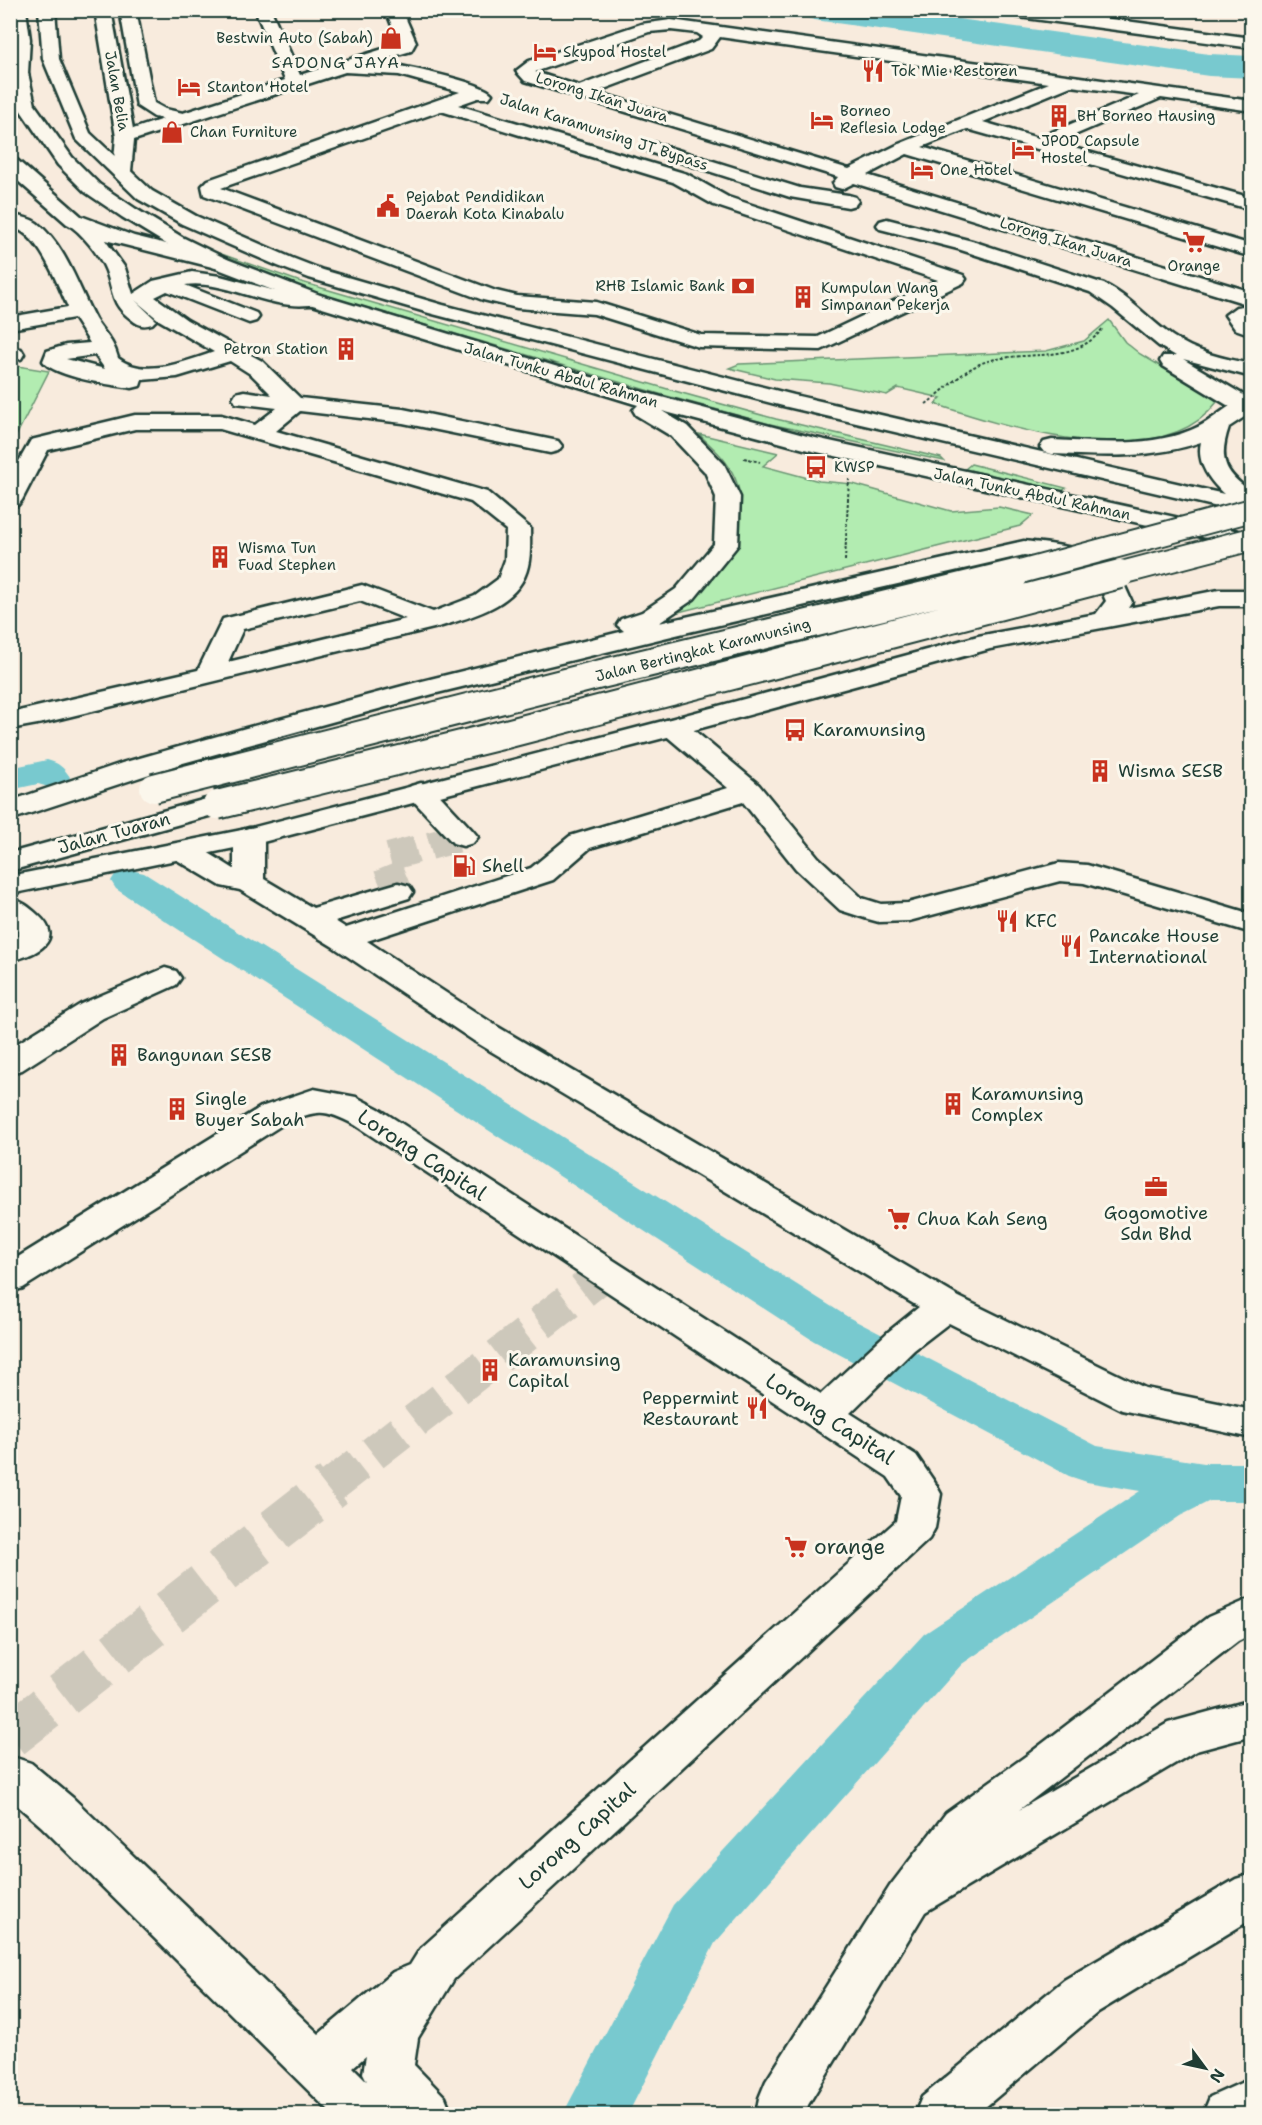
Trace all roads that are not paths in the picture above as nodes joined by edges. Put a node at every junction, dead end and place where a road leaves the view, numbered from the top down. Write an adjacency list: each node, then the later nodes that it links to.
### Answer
1 (18, 10): 11 (main road, Jalan Tunku Abdul Rahman)
2 (47, 10): 34 (main road, Jalan Tunku Abdul Rahman)
3 (103, 10): 27 (main road, Jalan Belia)
4 (128, 10): 25 (main road)
5 (263, 10): 16 (main road)
6 (394, 10): 12 (main road)
7 (1004, 10): 8 (main road)
8 (1025, 12): 10 (main road)
9 (701, 29): 15 (main road, Lorong Ikan Juara); 18 (main road); 18 (main road, Lorong Ikan Juara)
10 (1251, 43)
11 (16, 45): 49 (main road, Jalan Tunku Abdul Rahman)
12 (393, 52): 13 (main road); 14 (main road)
13 (345, 68): 14 (main road, Jalan Karamunsing JT Bypass); 16 (main road)
14 (411, 71): 17 (main road, Jalan Karamunsing JT Bypass)
15 (1070, 81): 19 (main road, Lorong Ikan Juara); 26 (main road)
16 (295, 83): 25 (main road)
17 (477, 92): 20 (main road, Jalan Karamunsing JT Bypass); 21 (main road)
18 (582, 92): 24 (main road, Lorong Ikan Juara)
19 (1159, 93): 23 (main road, Lorong Ikan Juara); 30 (main road)
20 (498, 99)
21 (441, 105): 45 (main road); 45 (main road)
22 (684, 105): 24 (main road)
23 (1251, 106)
24 (645, 110): 32 (main road, Lorong Ikan Juara)
25 (183, 118): 27 (main road)
26 (965, 123): 30 (main road); 31 (main road)
27 (125, 136): 34 (main road, Jalan Belia)
28 (800, 140): 32 (main road)
29 (633, 141): 39 (main road, Jalan Karamunsing JT Bypass)
30 (1039, 144): 36 (main road)
31 (905, 148): 35 (main road); 40 (main road)
32 (781, 152): 35 (main road, Lorong Ikan Juara)
33 (10, 164): 43 (main road)
34 (122, 171): 72 (main road, Jalan Tunku Abdul Rahman)
35 (860, 171): 39 (main road); 41 (main road, Lorong Ikan Juara)
36 (1188, 187): 37 (main road); 40 (main road)
37 (1251, 204)
38 (906, 208): 39 (main road); 41 (main road); 44 (main road); 47 (main road)
39 (840, 210)
40 (1131, 215): 46 (main road); 48 (main road)
41 (988, 218): 46 (main road, Lorong Ikan Juara); 47 (main road)
42 (10, 221): 57 (main road)
43 (84, 225): 49 (main road); 50 (main road)
44 (872, 225): 45 (main road); 47 (main road)
45 (831, 237)
46 (1071, 244): 52 (main road, Lorong Ikan Juara)
47 (965, 245): 53 (main road)
48 (1251, 251)
49 (220, 263): 55 (main road, Jalan Tunku Abdul Rahman)
50 (115, 268): 51 (main road); 65 (main road)
51 (150, 275): 55 (main road); 58 (main road); 65 (main road)
52 (1169, 275): 53 (main road); 54 (main road, Lorong Ikan Juara)
53 (1120, 289): 64 (main road); 68 (main road)
54 (1251, 298)
55 (313, 299): 66 (main road, Jalan Tunku Abdul Rahman)
56 (1201, 302): 59 (main road)
57 (81, 311): 60 (main road); 62 (main road)
58 (249, 317)
59 (1246, 318)
60 (34, 319): 61 (main road); 63 (main road)
61 (10, 323)
62 (107, 355): 63 (main road); 65 (main road)
63 (72, 360): 65 (main road)
64 (1251, 371)
65 (230, 372): 67 (main road); 67 (main road); 69 (main road)
66 (616, 392): 74 (main road, Jalan Tunku Abdul Rahman); 84 (main road)
67 (292, 402): 71 (main road); 73 (main road)
68 (1249, 406): 70 (main road)
69 (221, 422): 71 (main road); 75 (main road)
70 (1220, 423): 72 (main road); 76 (main road)
71 (259, 433): 83 (main road)
72 (968, 443): 74 (main road); 77 (main road, Jalan Tunku Abdul Rahman)
73 (550, 446)
74 (929, 471): 78 (main road, Jalan Tunku Abdul Rahman)
75 (10, 500)
76 (1251, 503)
77 (1251, 509): 88 (main road, Jalan Bertingkat Karamunsing, bridge)
78 (1251, 540): 91 (main road, Jalan Bertingkat Karamunsing, bridge)
79 (1251, 586): 80 (main road)
80 (1219, 598): 81 (main road); 82 (main road)
81 (1251, 598)
82 (1106, 618): 84 (main road); 87 (main road)
83 (431, 620): 85 (main road); 85 (main road)
84 (576, 649): 92 (main road)
85 (209, 675): 86 (main road)
86 (10, 721)
87 (674, 727): 89 (main road); 90 (main road)
88 (154, 788): 93 (main road, Jalan Tuaran)
89 (749, 791): 103 (main road); 104 (main road)
90 (421, 792): 94 (main road); 95 (main road)
91 (217, 805): 97 (main road, Jalan Tuaran)
92 (10, 811)
93 (10, 822)
94 (249, 837): 96 (main road); 98 (main road)
95 (462, 837)
96 (182, 851): 98 (main road); 99 (main road)
97 (10, 862)
98 (249, 883): 102 (main road)
99 (10, 885)
100 (398, 892): 102 (main road)
101 (10, 907): 105 (main road)
102 (310, 920): 104 (main road)
103 (1251, 924)
104 (343, 939): 109 (main road)
105 (10, 952)
106 (165, 978): 107 (main road)
107 (10, 1063)
108 (16, 1269): 110 (main road, Lorong Capital)
109 (946, 1306): 110 (main road); 111 (main road)
110 (835, 1402): 117 (main road, Lorong Capital)
111 (1251, 1424)
112 (1242, 1624): 116 (main road)
113 (1251, 1718): 116 (main road)
114 (10, 1775): 118 (main road)
115 (1251, 1894): 123 (main road)
116 (906, 1901): 122 (main road)
117 (437, 1964): 118 (main road); 121 (main road, Lorong Capital)
118 (318, 2066): 120 (main road)
119 (1251, 2101): 124 (main road)
120 (365, 2115)
121 (427, 2115)
122 (781, 2115)
123 (940, 2115)
124 (1228, 2115)

